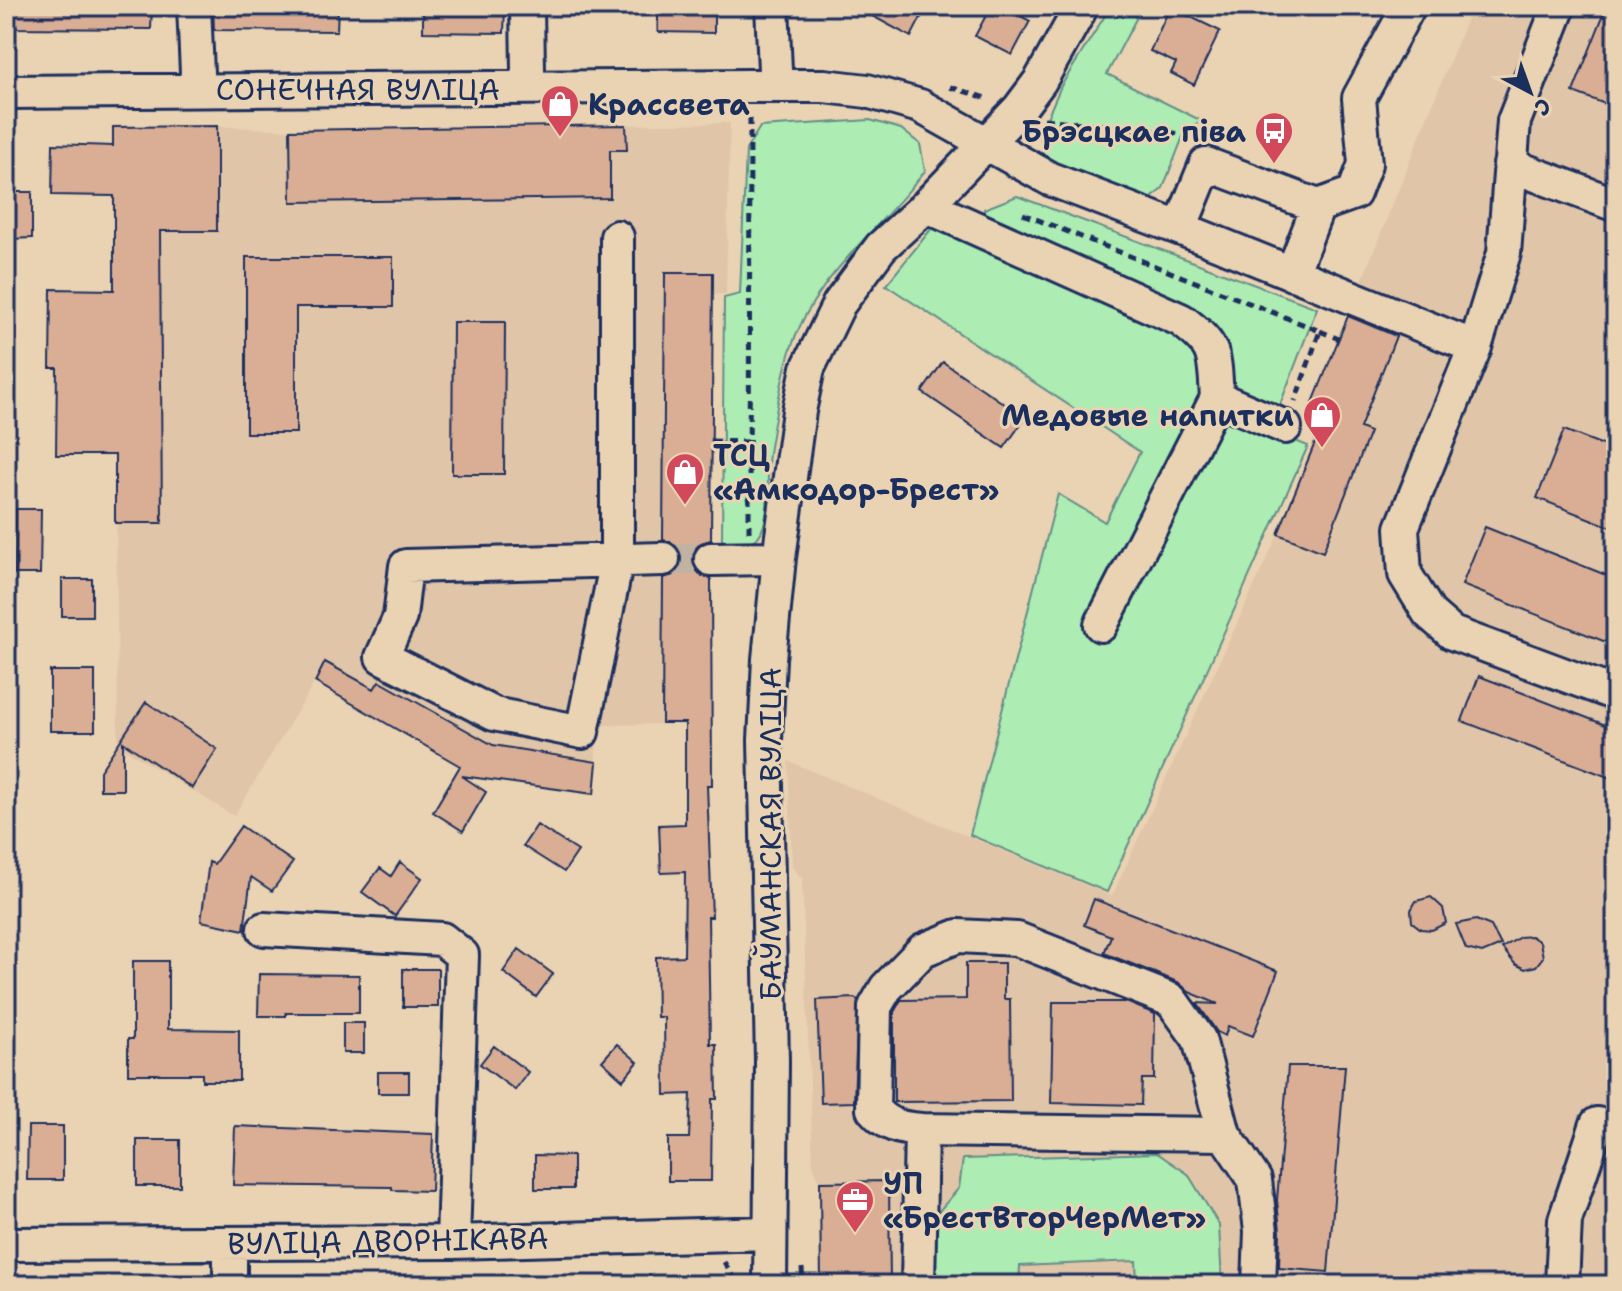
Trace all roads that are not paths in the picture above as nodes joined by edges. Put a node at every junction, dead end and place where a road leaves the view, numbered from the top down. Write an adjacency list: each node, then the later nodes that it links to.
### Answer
1 (194, 6): 9 (street)
2 (527, 6): 8 (street)
3 (772, 6): 7 (street)
4 (1082, 6): 11 (street, БАЎМАНСКАЯ ВУЛІЦА)
5 (1409, 6): 15 (street)
6 (1559, 6): 12 (street)
7 (772, 86): 8 (street, СОНЕЧНАЯ ВУЛІЦА); 11 (street, СОНЕЧНАЯ ВУЛІЦА)
8 (524, 88): 9 (street, СОНЕЧНАЯ ВУЛІЦА)
9 (194, 90): 10 (street, СОНЕЧНАЯ ВУЛІЦА)
10 (6, 92)
11 (986, 145): 14 (street, БАЎМАНСКАЯ ВУЛІЦА); 16 (street, СОНЕЧНАЯ ВУЛІЦА)
12 (1510, 165): 13 (street); 19 (street)
13 (1616, 205)
14 (926, 206): 20 (street); 22 (street, БАЎМАНСКАЯ ВУЛІЦА)
15 (1318, 206): 16 (street); 18 (street)
16 (1180, 228): 18 (street, СОНЕЧНАЯ ВУЛІЦА)
17 (617, 237): 25 (street)
18 (1292, 274): 19 (street, СОНЕЧНАЯ ВУЛІЦА)
19 (1475, 347): 27 (street)
20 (1217, 398): 21 (street); 26 (street)
21 (1285, 427)
22 (779, 558): 24 (street); 32 (street, БАЎМАНСКАЯ ВУЛІЦА)
23 (663, 559): 25 (street)
24 (711, 559)
25 (617, 560): 25 (street)
26 (1101, 625)
27 (1616, 694)
28 (264, 929): 33 (street)
29 (1597, 1124): 40 (street)
30 (921, 1130): 31 (street); 31 (street); 38 (street)
31 (1224, 1134): 39 (street)
32 (770, 1233): 33 (street, ВУЛІЦА ДВОРНІКАВА); 37 (street, БАЎМАНСКАЯ ВУЛІЦА)
33 (453, 1242): 34 (street, ВУЛІЦА ДВОРНІКАВА)
34 (230, 1243): 35 (street, ВУЛІЦА ДВОРНІКАВА); 36 (street)
35 (6, 1244)
36 (230, 1285)
37 (770, 1285)
38 (918, 1285)
39 (1259, 1285)
40 (1562, 1285)

